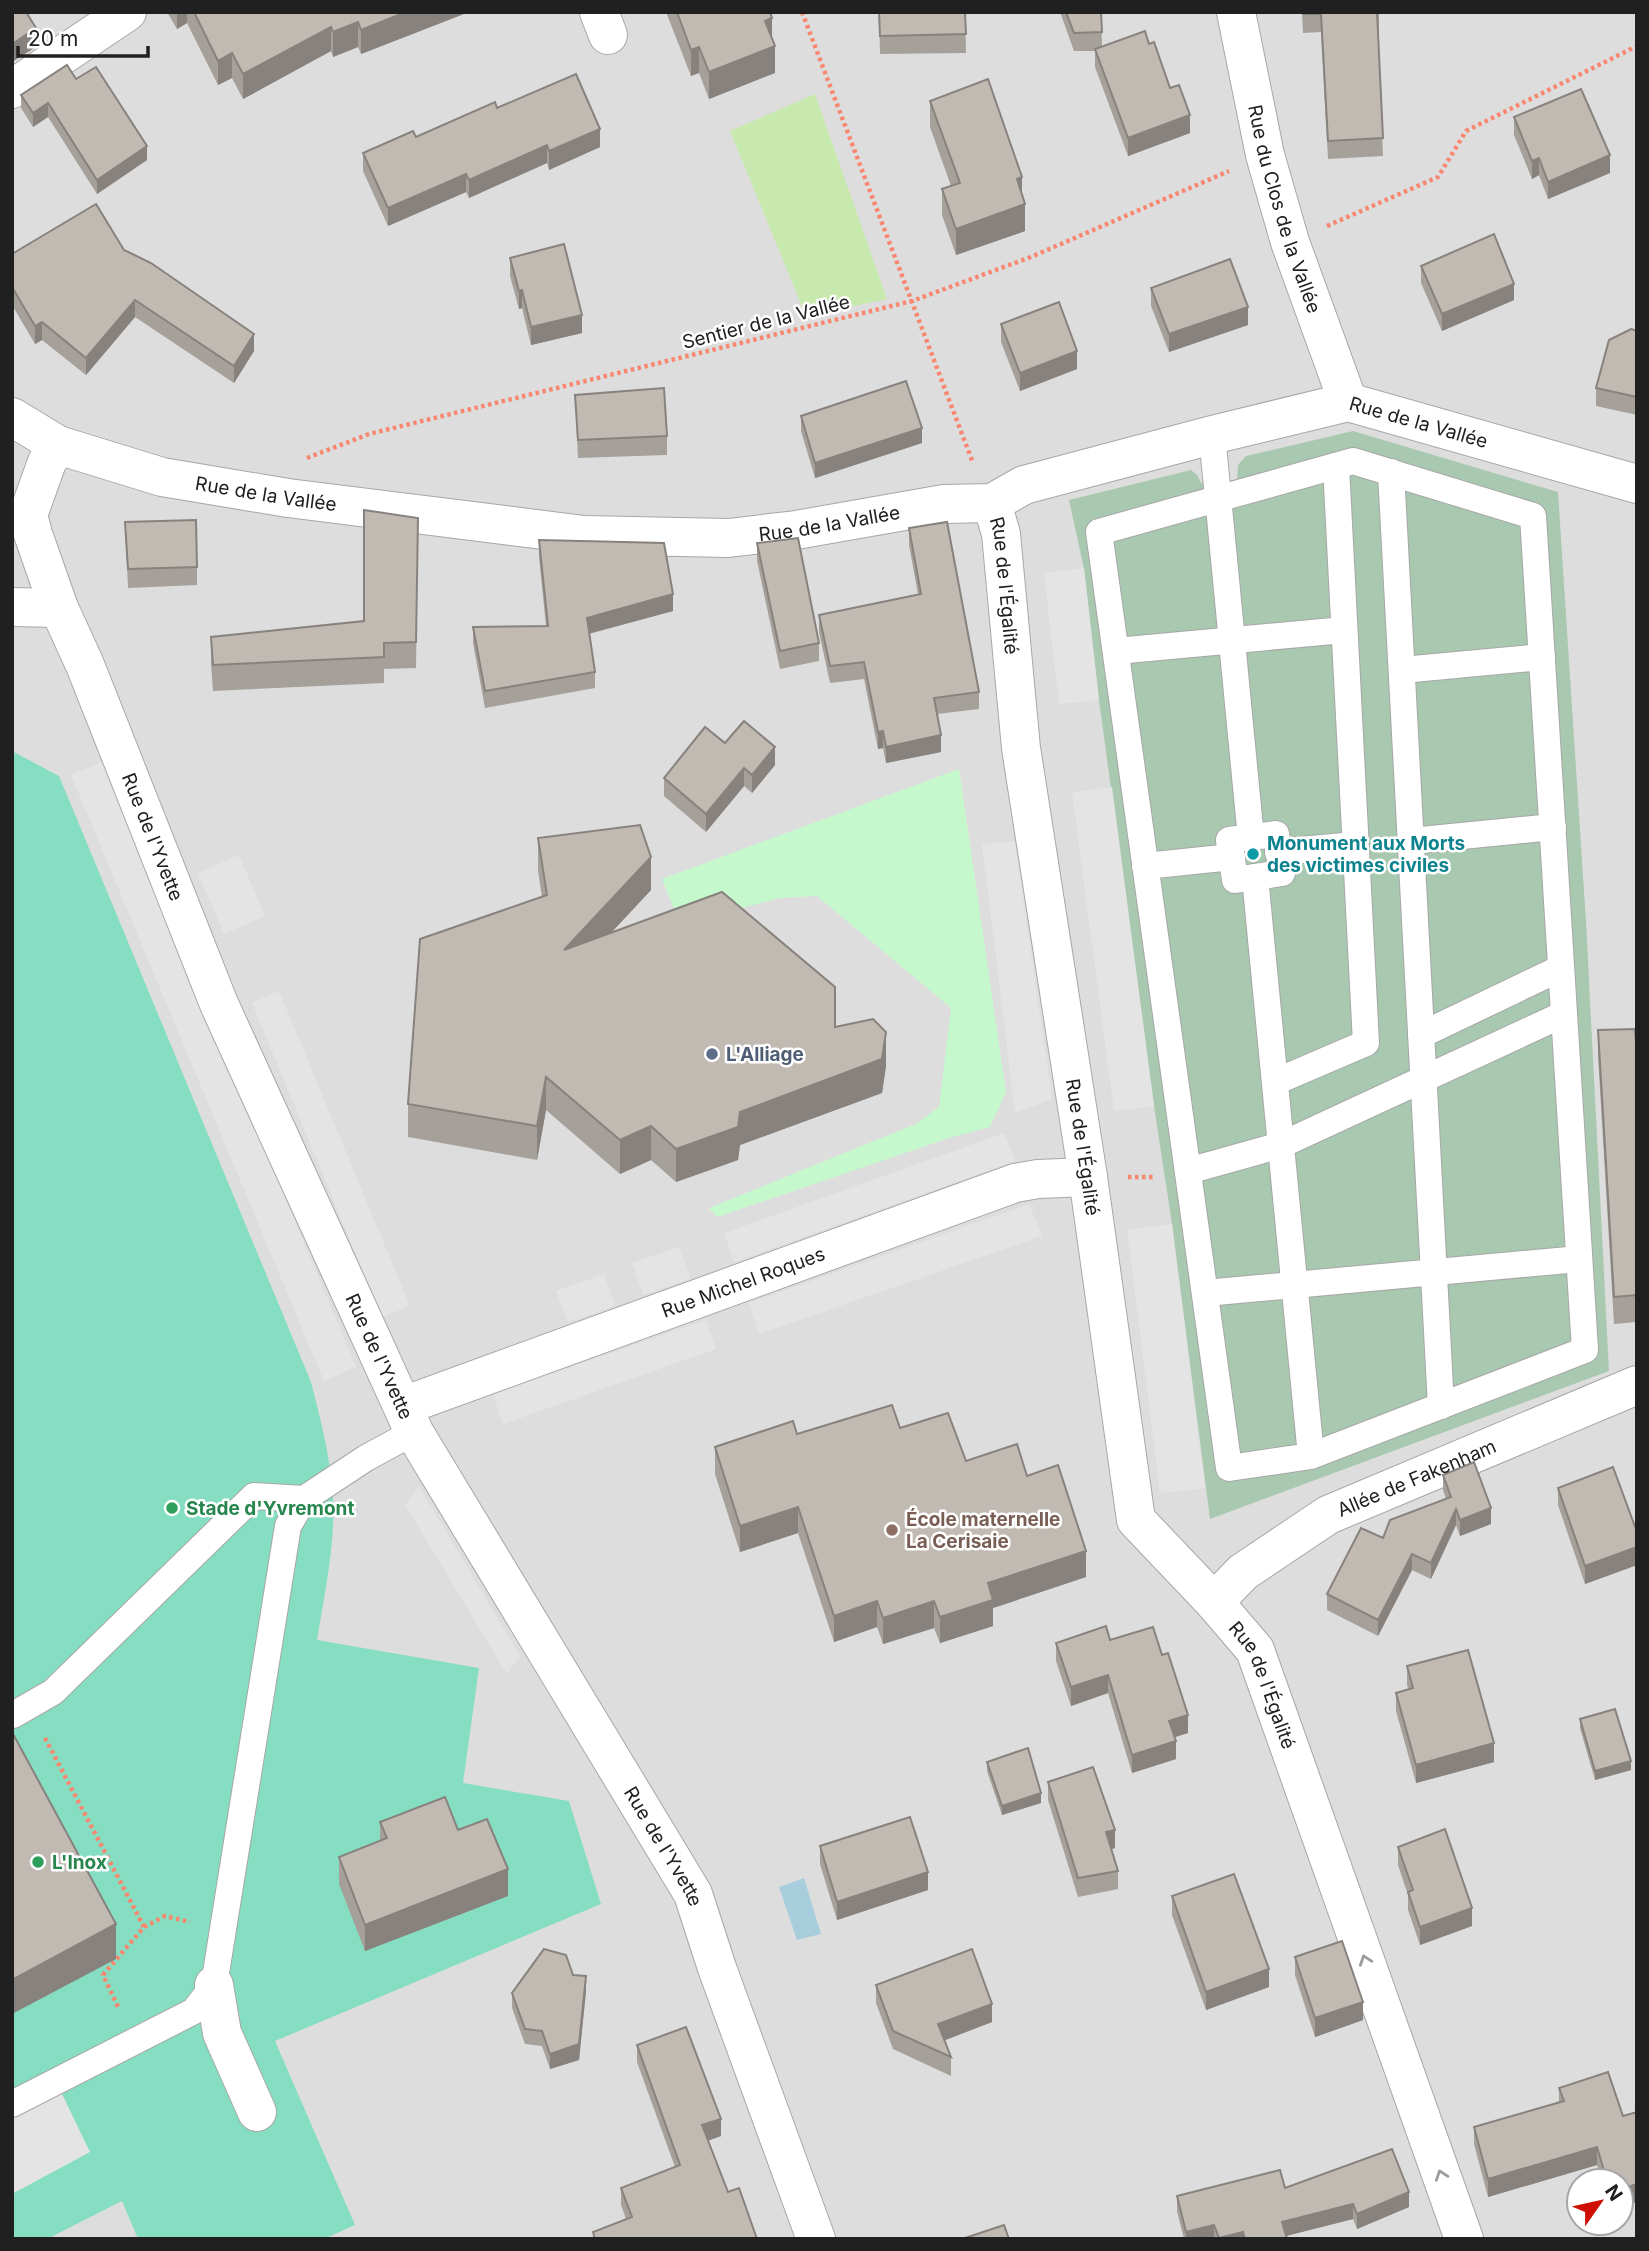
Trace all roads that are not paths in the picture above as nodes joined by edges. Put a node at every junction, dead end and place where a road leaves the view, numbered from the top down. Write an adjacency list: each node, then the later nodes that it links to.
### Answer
1 (127, 12): 3 (street)
2 (1236, 12): 4 (street, Rue du Clos de la Vallée)
3 (12, 89)
4 (1348, 402): 6 (street, Rue de la Vallée); 10 (street, Rue de la Vallée)
5 (12, 417): 7 (street, Rue de la Vallée)
6 (1212, 435): 11 (lane); 12 (street, Rue de la Vallée)
7 (58, 445): 12 (street, Rue de la Vallée); 13 (street, Rue de l'Yvette)
8 (1336, 466): 9 (lane); 11 (lane); 16 (lane)
9 (1391, 472): 19 (lane); 20 (lane)
10 (1637, 484)
11 (1217, 498): 17 (lane); 18 (lane)
12 (992, 503): 36 (street, Rue de l'Égalité)
13 (20, 523): 15 (street, Rue de l'Yvette)
14 (12, 607): 15 (street)
15 (59, 608): 43 (street, Rue de l'Yvette)
16 (1344, 629): 17 (lane); 24 (lane)
17 (1231, 640): 18 (lane); 22 (lane)
18 (1116, 651): 27 (lane)
19 (1542, 657): 20 (lane); 21 (lane)
20 (1402, 670): 23 (lane)
21 (1553, 827): 23 (lane); 29 (lane)
22 (1251, 838): 25 (lane); 26 (lane)
23 (1411, 841): 31 (lane)
24 (1356, 845): 25 (lane); 33 (lane)
25 (1278, 852): 28 (lane)
26 (1232, 857): 27 (lane); 28 (lane)
27 (1145, 866): 35 (lane)
28 (1255, 877): 33 (lane)
29 (1562, 968): 30 (lane); 31 (lane)
30 (1564, 1014): 32 (lane); 37 (lane)
31 (1421, 1035): 32 (lane)
32 (1424, 1079): 34 (lane); 38 (lane)
33 (1275, 1082): 34 (lane)
34 (1281, 1145): 35 (lane); 39 (lane)
35 (1188, 1171): 40 (lane)
36 (1088, 1177): 43 (street, Rue Michel Roques); 46 (street, Rue de l'Égalité)
37 (1579, 1259): 38 (lane); 42 (lane)
38 (1434, 1272): 39 (lane); 42 (lane)
39 (1294, 1285): 40 (lane); 44 (lane)
40 (1205, 1293): 44 (lane)
41 (1637, 1385): 46 (street, Allée de Fakenham)
42 (1441, 1406): 44 (lane)
43 (408, 1419): 45 (lane); 51 (street, Rue de l'Yvette)
44 (1311, 1456)
45 (304, 1499): 47 (lane); 48 (lane)
46 (1214, 1602): 52 (street, Rue de l'Égalité, one-way to 46)
47 (20, 1710)
48 (214, 1985): 49 (lane); 50 (street)
49 (12, 2104)
50 (257, 2112)
51 (816, 2239)
52 (1464, 2239)

